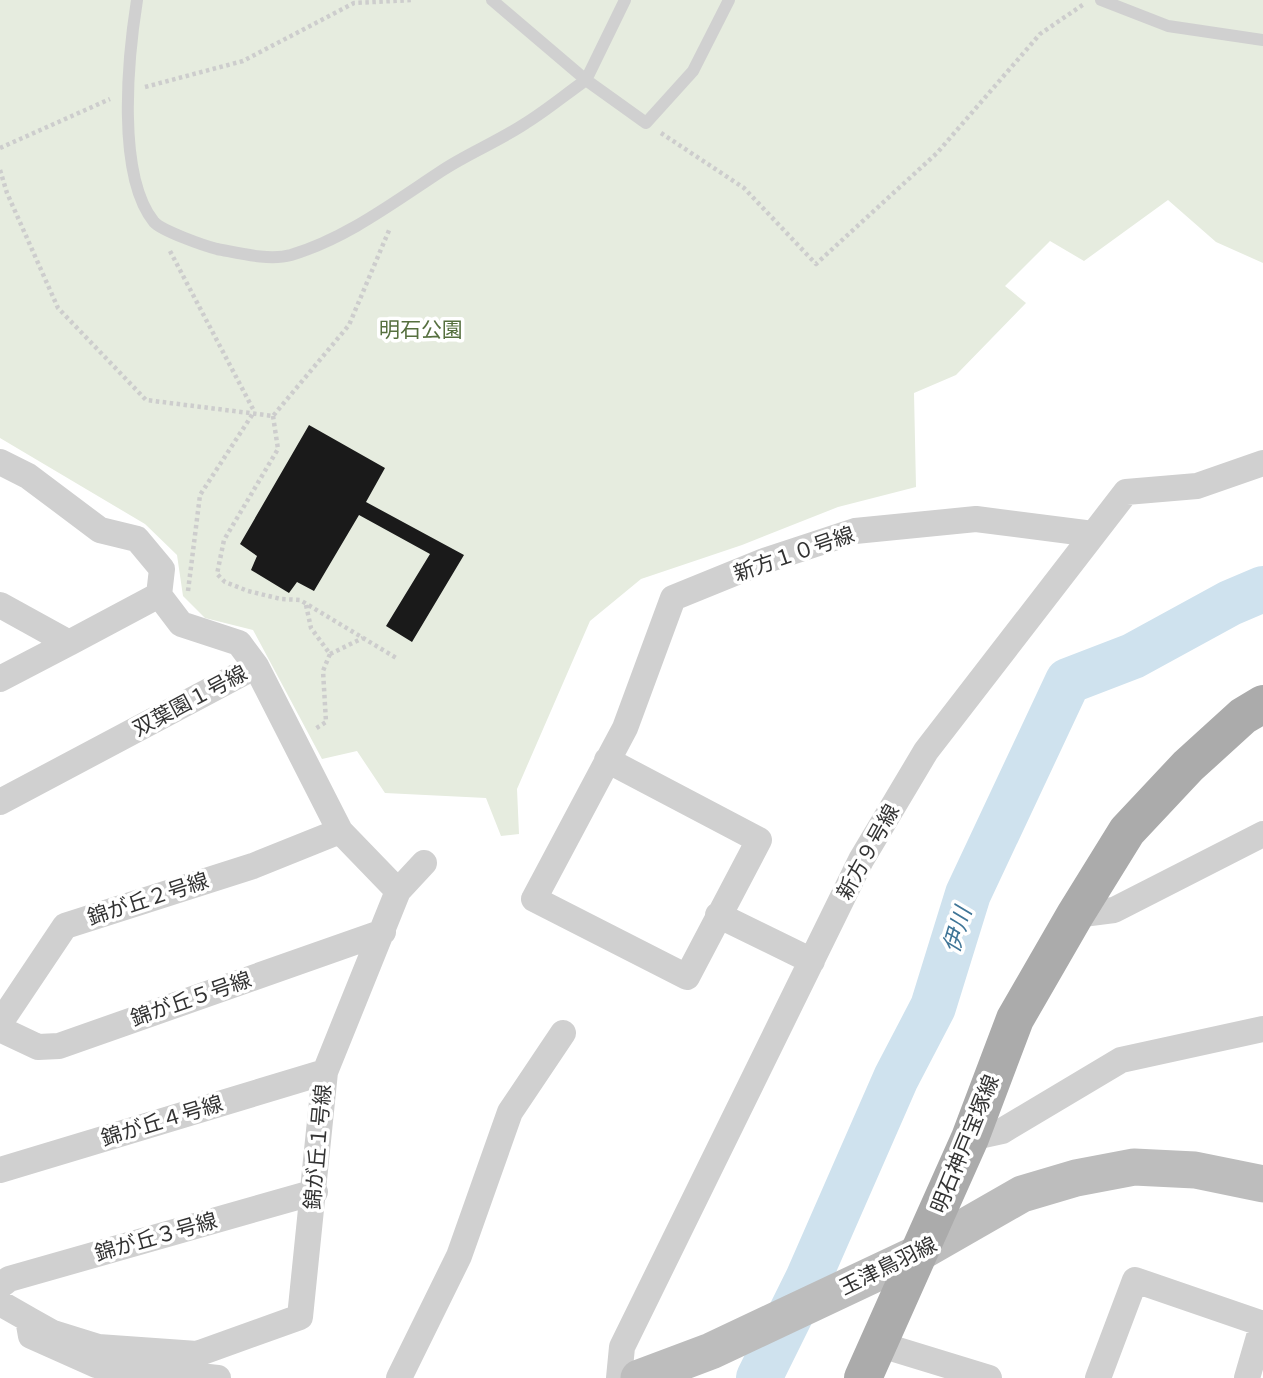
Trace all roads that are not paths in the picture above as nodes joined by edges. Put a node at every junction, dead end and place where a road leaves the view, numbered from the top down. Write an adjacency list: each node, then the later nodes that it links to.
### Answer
1 (137, 0): 7 (lane)
2 (492, 0): 7 (lane)
3 (625, 0): 7 (lane)
4 (729, 0): 7 (lane)
5 (1101, 0): 6 (lane)
6 (1263, 40)
7 (586, 79)
8 (0, 462): 11 (street)
9 (1263, 463): 10 (street, 新方９号線)
10 (1093, 534): 17 (street, 新方１０号線); 26 (street, 新方９号線)
11 (159, 595): 13 (street); 14 (street, 双葉園１号線)
12 (0, 605): 13 (street)
13 (69, 643): 15 (street)
14 (256, 666): 18 (street, 双葉園１号線); 19 (street)
15 (0, 679)
16 (1263, 704): 24 (main road, 明石神戸宝塚線)
17 (607, 760): 23 (street); 23 (street, 新方１０号線)
18 (0, 802)
19 (340, 831): 22 (street); 27 (street, 錦が丘２号線)
20 (1263, 834): 24 (street)
21 (424, 863): 22 (street)
22 (398, 891): 25 (street, 錦が丘１号線)
23 (718, 915): 26 (street)
24 (1074, 915): 32 (main road, 明石神戸宝塚線)
25 (383, 932): 28 (street, 錦が丘５号線); 31 (street, 錦が丘１号線)
26 (811, 961): 44 (street, 新方９号線)
27 (0, 1023)
28 (0, 1029)
29 (1263, 1030): 32 (street)
30 (563, 1032): 43 (street)
31 (325, 1072): 33 (street, 錦が丘４号線); 35 (street, 錦が丘１号線)
32 (970, 1138): 36 (main road, 明石神戸宝塚線)
33 (0, 1170)
34 (1263, 1184): 36 (street, 玉津鳥羽線)
35 (315, 1192): 37 (street, 錦が丘３号線); 39 (street, 錦が丘１号線)
36 (919, 1253): 41 (main road, 明石神戸宝塚線); 45 (street, 玉津鳥羽線)
37 (0, 1286)
38 (0, 1303): 39 (street)
39 (29, 1319): 42 (street)
40 (1263, 1324): 47 (street); 48 (street)
41 (871, 1361): 46 (street)
42 (218, 1378)
43 (399, 1378)
44 (619, 1378)
45 (639, 1378)
46 (989, 1378)
47 (1098, 1378)
48 (1247, 1378)

